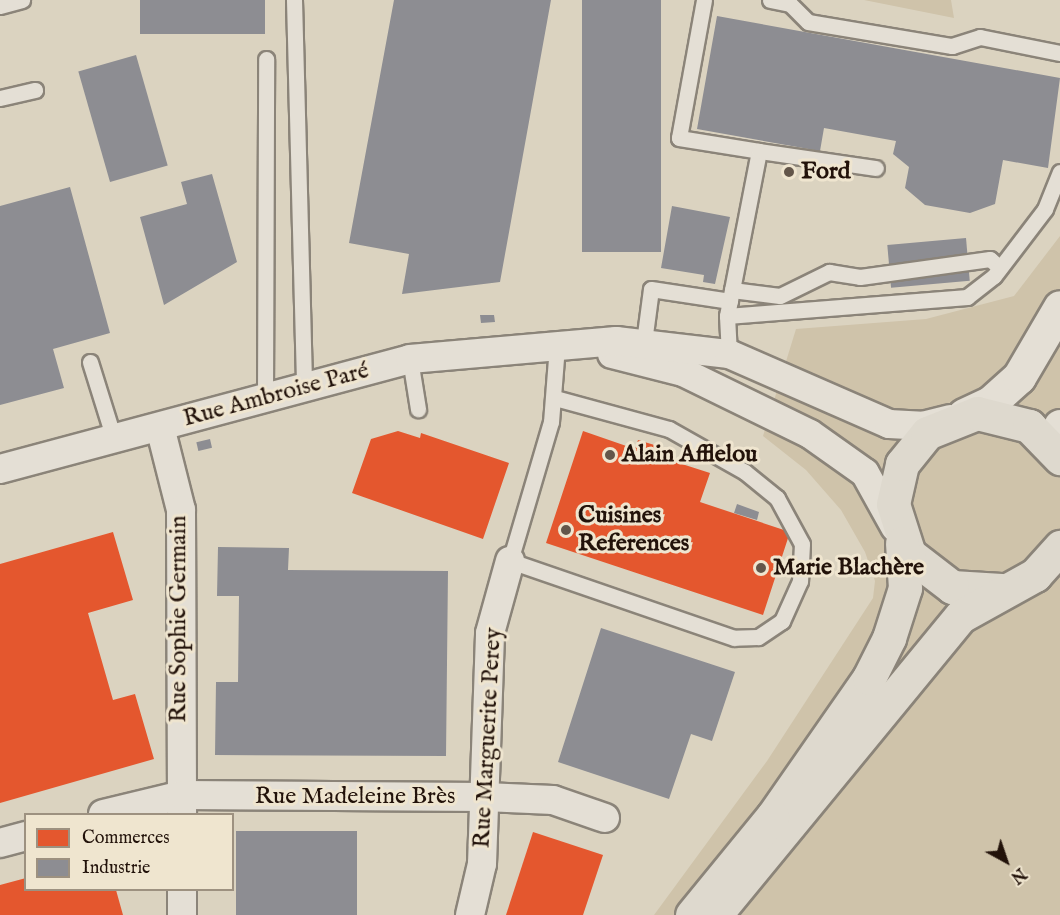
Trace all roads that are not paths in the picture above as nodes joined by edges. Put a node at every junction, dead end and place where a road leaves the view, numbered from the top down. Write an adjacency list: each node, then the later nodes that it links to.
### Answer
1 (22, 0): 5 (lane)
2 (294, 0): 21 (lane)
3 (704, 0): 10 (lane)
4 (770, 0): 6 (lane)
5 (0, 6)
6 (1060, 53)
7 (266, 59): 22 (lane)
8 (34, 90): 9 (lane)
9 (0, 98)
10 (759, 151): 11 (lane); 14 (lane)
11 (876, 168)
12 (1060, 172): 13 (lane)
13 (1000, 268): 14 (lane); 14 (lane)
14 (730, 302): 16 (lane); 18 (lane)
15 (1060, 307): 25 (street)
16 (644, 342): 17 (street, Rue Ambroise Paré); 18 (street, Rue Ambroise Paré)
17 (557, 345): 19 (street, Rue Ambroise Paré); 23 (lane); 32 (street, Rue Ambroise Paré)
18 (729, 354): 25 (street, Rue Ambroise Paré)
19 (410, 359): 21 (street, Rue Ambroise Paré); 24 (lane)
20 (90, 363): 28 (lane)
21 (304, 387): 22 (street, Rue Ambroise Paré)
22 (265, 398): 27 (street, Rue Ambroise Paré)
23 (555, 398): 34 (lane); 34 (lane)
24 (418, 409)
25 (957, 417): 30 (main road); 32 (main road)
26 (1060, 426): 29 (street)
27 (160, 427): 28 (street, Rue Ambroise Paré); 37 (street, Rue Sophie Germain)
28 (114, 439): 31 (street, Rue Ambroise Paré)
29 (1060, 444)
30 (1060, 458)
31 (0, 470)
32 (900, 537): 35 (main road); 39 (main road)
33 (1060, 547): 35 (main road)
34 (510, 561): 36 (street, Rue Marguerite Perey)
35 (1005, 589): 44 (main road)
36 (485, 798): 37 (street, Rue Madeleine Brès); 40 (street, Rue Madeleine Brès); 46 (street, Rue Marguerite Perey)
37 (182, 805): 38 (street, Rue Madeleine Brès)
38 (112, 813)
39 (772, 817): 44 (main road); 47 (main road)
40 (605, 818)
41 (24, 837): 42 (street)
42 (0, 843)
43 (182, 891): 45 (street)
44 (720, 908)
45 (182, 915)
46 (470, 915)
47 (692, 915)

